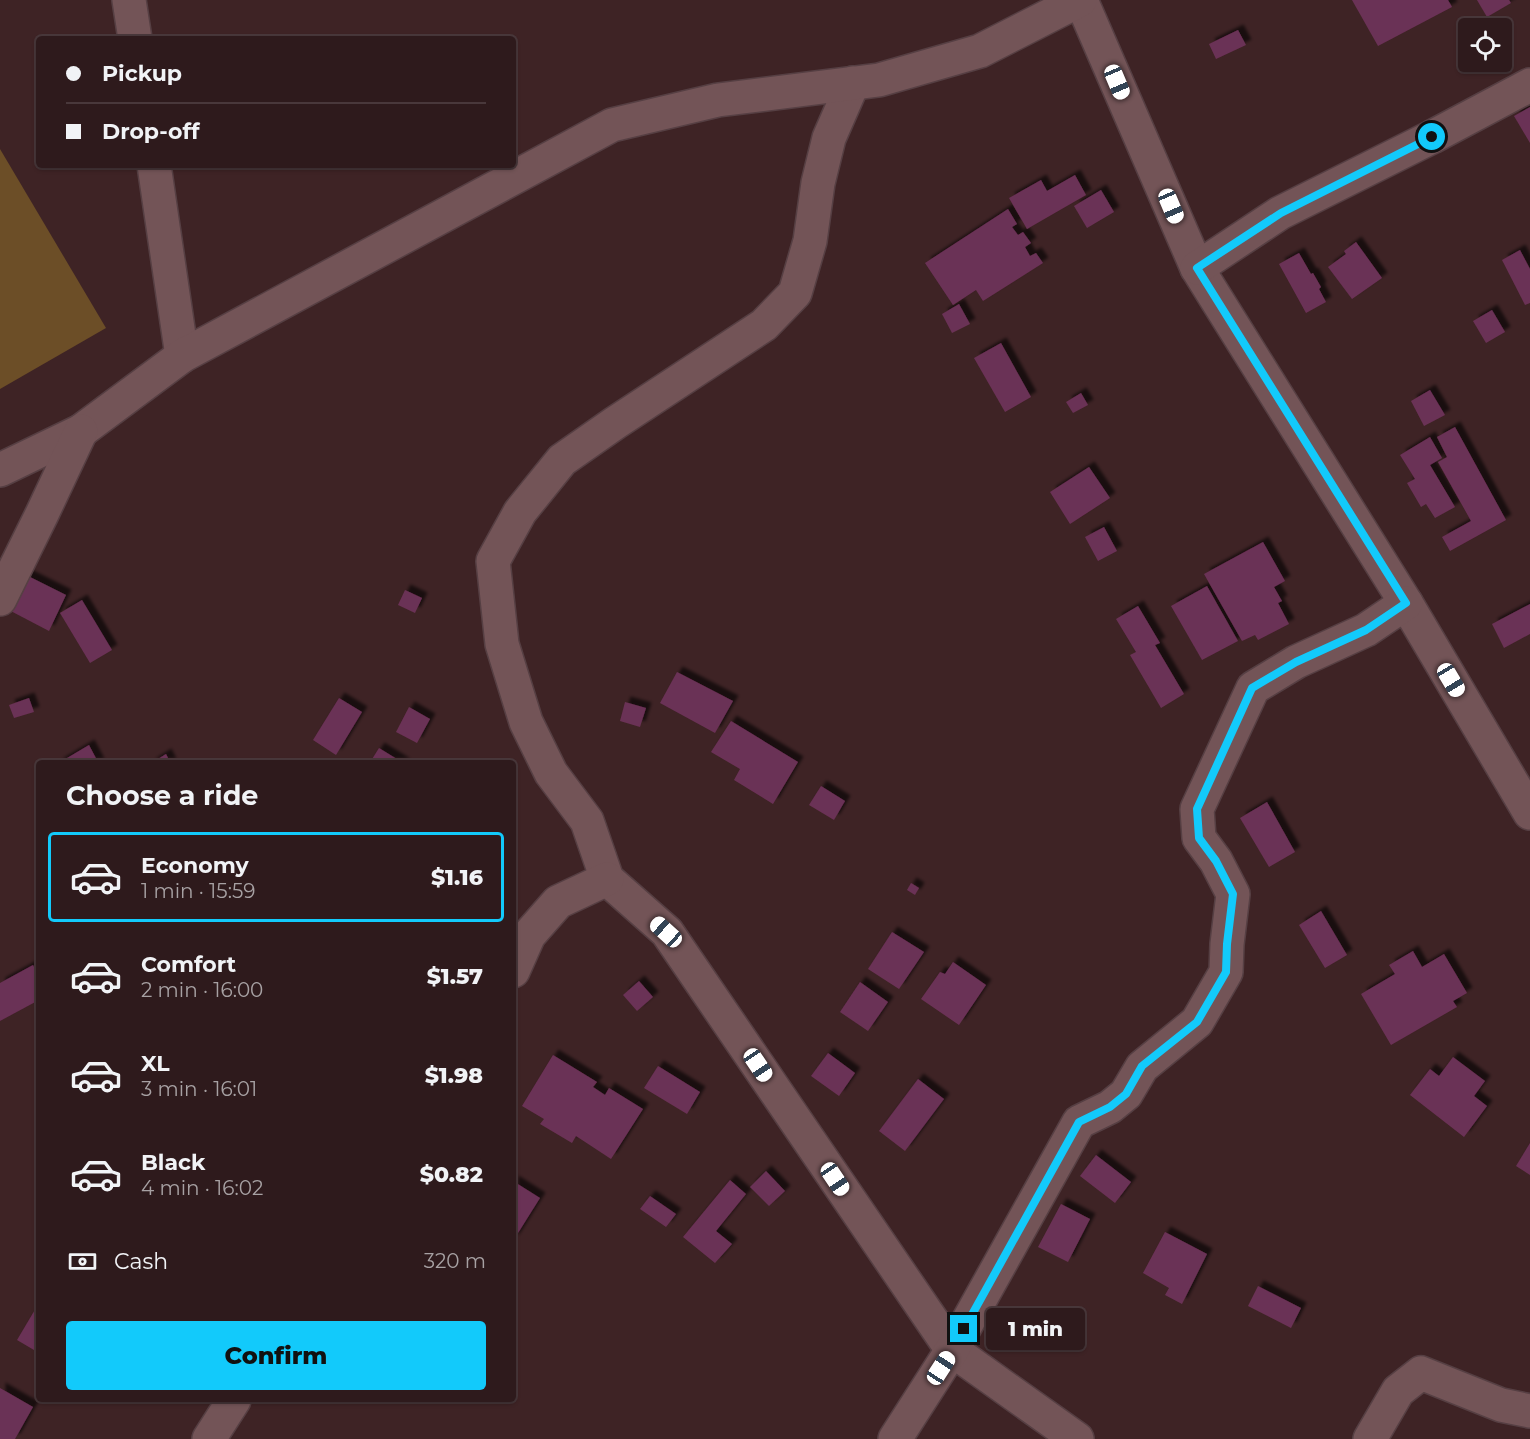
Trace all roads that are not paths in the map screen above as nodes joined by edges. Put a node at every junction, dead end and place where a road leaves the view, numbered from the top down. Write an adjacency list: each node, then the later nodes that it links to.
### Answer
1 (129, 0): 3 (street)
2 (1081, 0): 4 (street); 7 (street)
3 (135, 36)
4 (853, 83): 8 (street); 14 (street)
5 (1530, 85): 7 (street)
6 (154, 168): 8 (street)
7 (1197, 268): 12 (street)
8 (182, 356): 9 (street)
9 (81, 430): 10 (street); 11 (street)
10 (0, 470)
11 (0, 599)
12 (1406, 603): 13 (street); 16 (street)
13 (1530, 813)
14 (607, 879): 15 (street); 16 (street)
15 (516, 964)
16 (952, 1350): 20 (street); 21 (street)
17 (233, 1402): 19 (street)
18 (1530, 1411): 22 (street)
19 (209, 1439)
20 (895, 1439)
21 (1077, 1439)
22 (1370, 1439)

